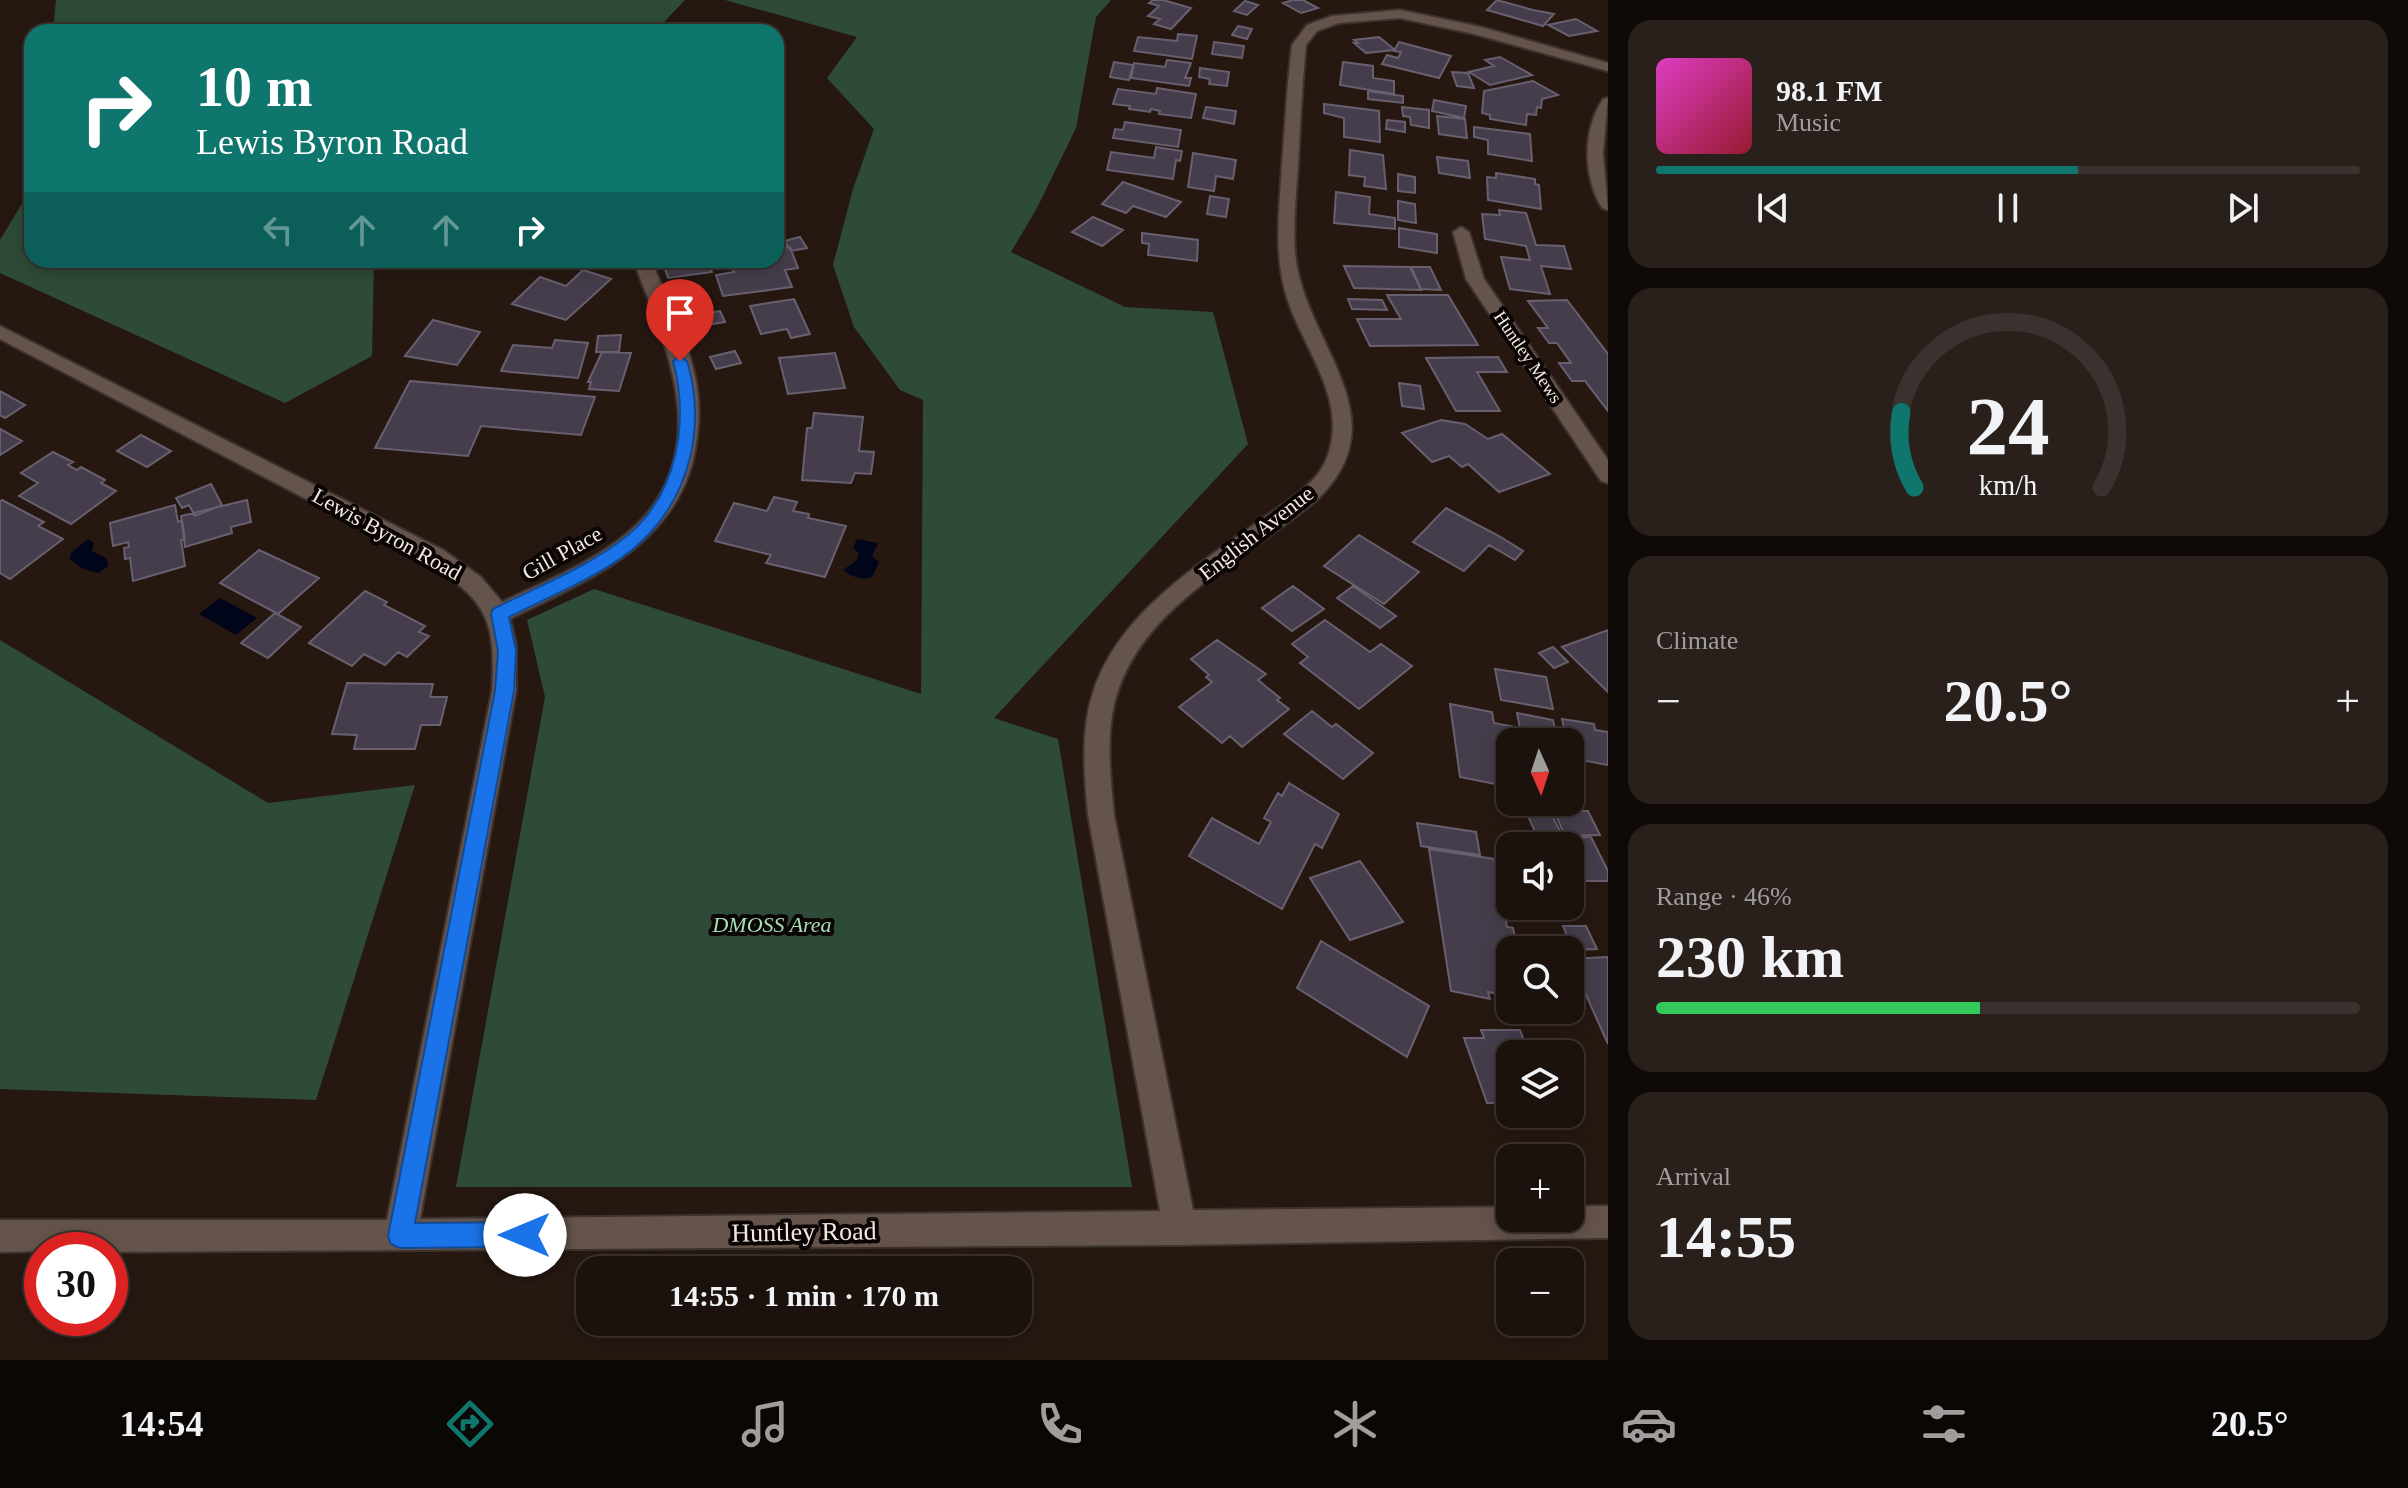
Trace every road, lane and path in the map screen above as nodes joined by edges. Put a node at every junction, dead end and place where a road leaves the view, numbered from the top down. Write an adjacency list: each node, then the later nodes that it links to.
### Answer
1 (1608, 67): 10 (street, English Avenue)
2 (1608, 102): 3 (street)
3 (1608, 205)
4 (1461, 232): 7 (street, Huntley Mews)
5 (645, 268): 8 (street, Gill Place)
6 (0, 332): 8 (street, Lewis Byron Road)
7 (1608, 476)
8 (500, 614): 12 (street)
9 (1608, 1222): 10 (street, Huntley Road)
10 (1180, 1229): 12 (street, Huntley Road)
11 (0, 1236): 12 (street, Huntley Road)
12 (400, 1236)

